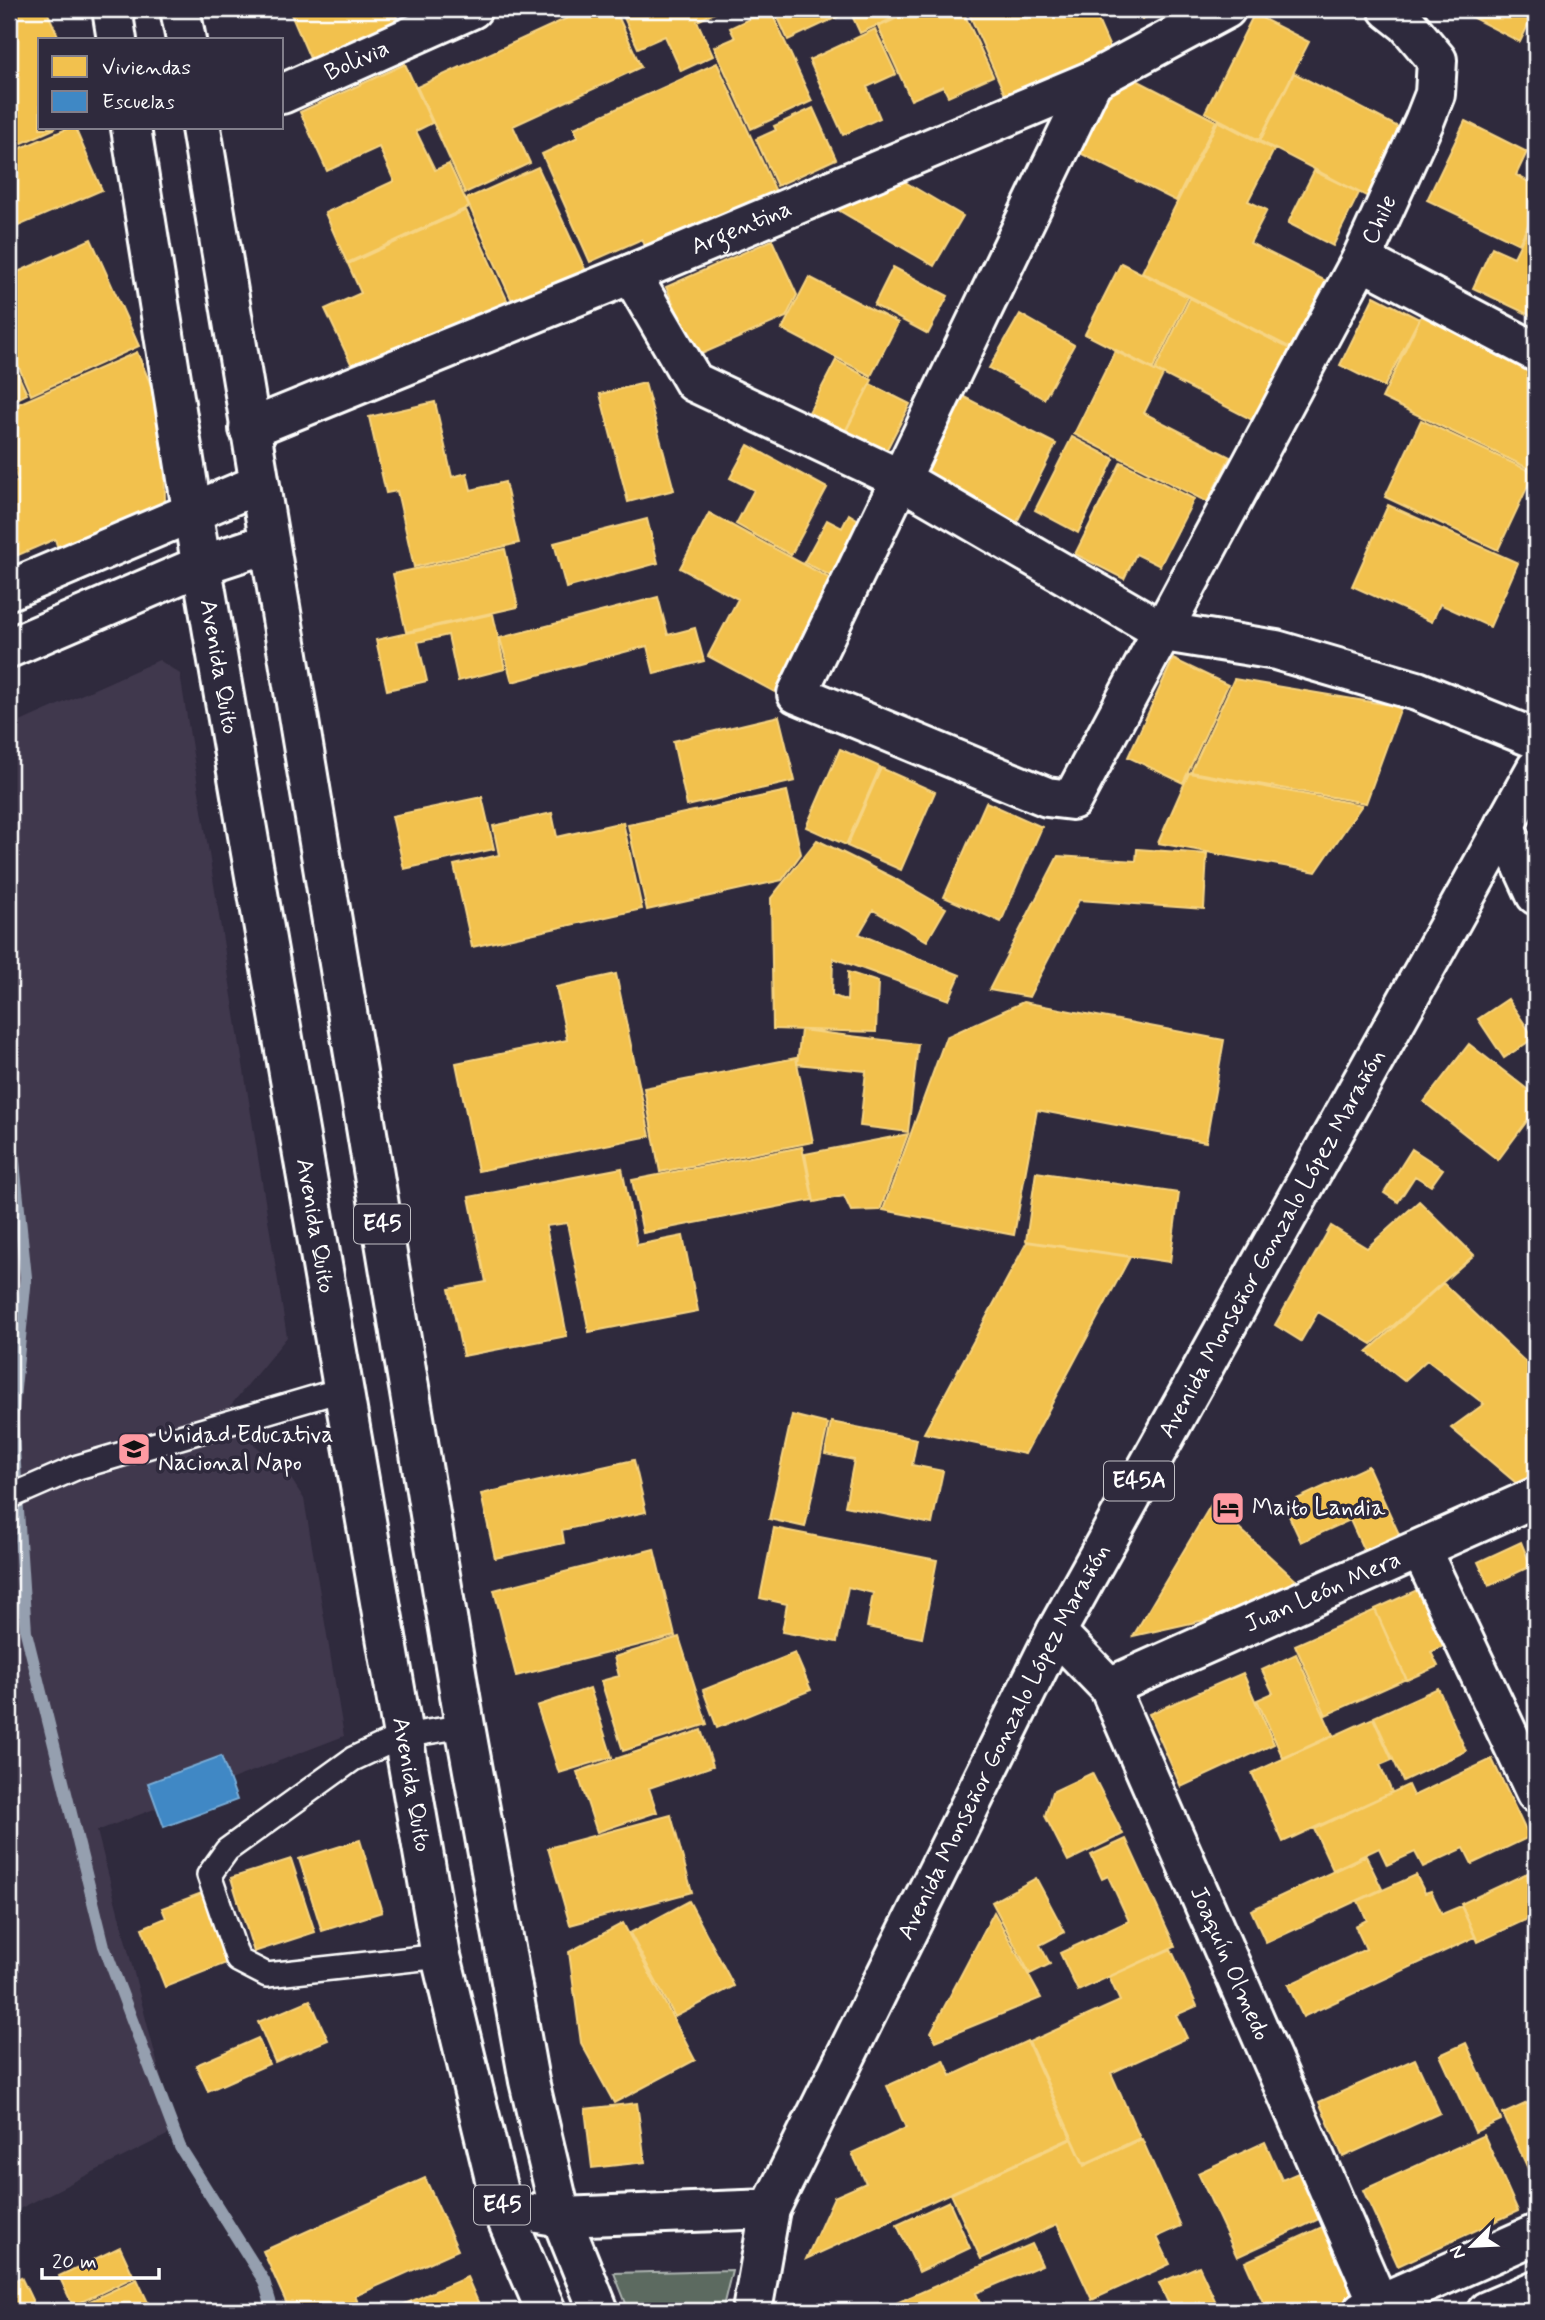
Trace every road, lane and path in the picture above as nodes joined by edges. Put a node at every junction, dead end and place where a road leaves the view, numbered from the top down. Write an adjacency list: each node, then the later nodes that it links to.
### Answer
1 (111, 9): 6 (main road)
2 (180, 9): 7 (main road)
3 (472, 9): 9 (main road, Bolivia)
4 (1226, 9): 8 (main road, Argentina)
5 (1388, 9): 12 (main road, Chile)
6 (117, 38)
7 (186, 38)
8 (1093, 80): 13 (main road, Argentina); 16 (main road)
9 (284, 93)
10 (131, 130): 18 (main road, Avenida Quito / E45)
11 (204, 130): 15 (main road, E45)
12 (1361, 260): 14 (main road, Chile); 22 (main road)
13 (631, 274): 15 (main road, Argentina); 16 (main road)
14 (1536, 352)
15 (249, 429): 17 (main road, E45)
16 (902, 480): 22 (main road); 22 (main road)
17 (259, 484): 18 (main road); 19 (main road, E45)
18 (192, 510): 20 (main road, Avenida Quito / E45); 21 (main road)
19 (269, 543): 20 (main road); 34 (main road, E45)
20 (202, 565): 23 (main road); 28 (main road, Avenida Quito / E45)
21 (9, 590)
22 (1164, 632): 24 (main road)
23 (9, 648)
24 (1536, 739)
25 (1536, 768): 26 (main road, Avenida Monseñor Gonzalo López Marañón / E45A)
26 (1504, 825): 27 (main road); 32 (main road, Avenida Monseñor Gonzalo López Marañón / E45A)
27 (1536, 895)
28 (344, 1389): 29 (lane); 35 (main road, Avenida Quito / E45)
29 (9, 1497)
30 (1536, 1497): 31 (main road, Juan León Mera)
31 (1421, 1550): 33 (main road, Juan León Mera); 36 (main road)
32 (1056, 1632): 33 (main road, Joaquín Olmedo); 39 (main road, Avenida Monseñor Gonzalo López Marañón / E45A)
33 (1109, 1687): 43 (main road, Joaquín Olmedo)
34 (465, 1726): 35 (lane); 40 (main road, E45)
35 (402, 1736): 37 (main road, Avenida Quito / E45); 37 (lane)
36 (1536, 1793)
37 (441, 1956): 38 (main road, Avenida Quito / E45)
38 (502, 2207): 40 (main road); 44 (main road, Avenida Quito / E45)
39 (770, 2209): 40 (main road); 46 (main road, E45A)
40 (561, 2217): 45 (main road, E45)
41 (1536, 2234): 43 (main road)
42 (1536, 2290): 47 (main road)
43 (1375, 2309)
44 (546, 2311)
45 (600, 2311)
46 (752, 2311)
47 (1487, 2311)

